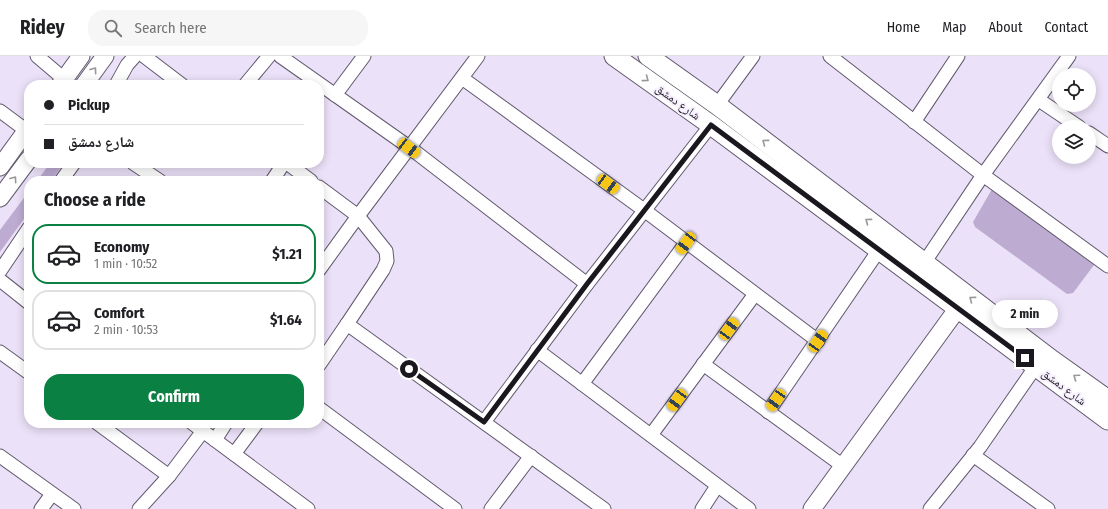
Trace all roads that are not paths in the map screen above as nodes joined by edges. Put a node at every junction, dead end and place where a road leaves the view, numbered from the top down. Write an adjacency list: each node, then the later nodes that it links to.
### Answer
1 (37, 56): 18 (street)
2 (82, 56): 19 (street)
3 (105, 56): 20 (street, one-way to 3)
4 (135, 56): 21 (street)
5 (269, 56): 23 (street)
6 (280, 56): 24 (street)
7 (364, 56): 26 (street)
8 (478, 56): 17 (street)
9 (614, 56): 32 (main road, شارع دمشق, one-way to 32)
10 (648, 56): 28 (main road, شارع دمشق)
11 (753, 56): 28 (street)
12 (830, 56): 16 (street)
13 (958, 56): 31 (street)
14 (1069, 56): 27 (street)
15 (151, 58): 22 (street)
16 (845, 60): 31 (street)
17 (462, 78): 37 (street); 49 (street)
18 (60, 80)
19 (64, 80)
20 (88, 80)
21 (119, 80)
22 (176, 80)
23 (249, 80)
24 (314, 80)
25 (324, 87): 26 (street)
26 (335, 95): 37 (street)
27 (1039, 100): 30 (street); 46 (street)
28 (717, 105): 55 (main road, شارع دمشق, one-way to 28)
29 (0, 111): 33 (street)
30 (1069, 120)
31 (914, 122): 46 (street)
32 (711, 125): 49 (street); 53 (main road, شارع دمشق)
33 (24, 126)
34 (24, 134): 39 (street)
35 (1096, 138): 36 (street)
36 (1108, 146)
37 (409, 148): 50 (street); 59 (street)
38 (24, 166): 48 (street, one-way to 38)
39 (0, 167)
40 (140, 168): 43 (street)
41 (282, 168): 44 (street)
42 (293, 168): 45 (street)
43 (152, 176)
44 (276, 176)
45 (304, 176)
46 (983, 176): 55 (street); 56 (street)
47 (324, 191): 50 (street)
48 (0, 198)
49 (644, 210): 52 (street); 59 (street)
50 (358, 216): 54 (street); 63 (street)
51 (24, 235): 57 (street)
52 (686, 243): 60 (street); 71 (street)
53 (879, 250): 62 (main road, شارع دمشق); 64 (street)
54 (324, 263)
55 (924, 263): 72 (main road, شارع دمشق, one-way to 55)
56 (1108, 266)
57 (0, 270)
58 (0, 280): 61 (street)
59 (587, 284): 65 (street)
60 (755, 294): 64 (street); 68 (street)
61 (24, 299)
62 (958, 308): 69 (main road, شارع دمشق); 87 (street)
63 (347, 324): 67 (street); 75 (street)
64 (818, 341): 74 (street)
65 (537, 350): 71 (street); 75 (street)
66 (0, 352): 70 (street)
67 (324, 358)
68 (703, 364): 74 (street); 81 (street)
69 (1036, 366): 72 (main road, شارع دمشق); 84 (street)
70 (24, 369)
71 (582, 384): 81 (street)
72 (1104, 407)
73 (324, 412): 96 (street)
74 (768, 412): 87 (street)
75 (484, 422): 86 (street)
76 (104, 428): 88 (street)
77 (197, 428): 88 (street)
78 (199, 428): 82 (street)
79 (223, 428): 82 (street)
80 (253, 428): 83 (street)
81 (650, 435): 89 (street)
82 (215, 440): 83 (street)
83 (234, 454): 95 (street)
84 (973, 455): 101 (street); 102 (street)
85 (0, 456): 90 (street)
86 (531, 456): 91 (street); 97 (street)
87 (843, 466): 100 (street)
88 (169, 476): 94 (street)
89 (718, 486): 98 (street); 99 (street)
90 (52, 494): 92 (street); 93 (street)
91 (601, 508)
92 (41, 509)
93 (74, 509)
94 (139, 509)
95 (308, 509)
96 (455, 509)
97 (491, 509)
98 (702, 509)
99 (749, 509)
100 (812, 509)
101 (930, 509)
102 (1048, 509)

